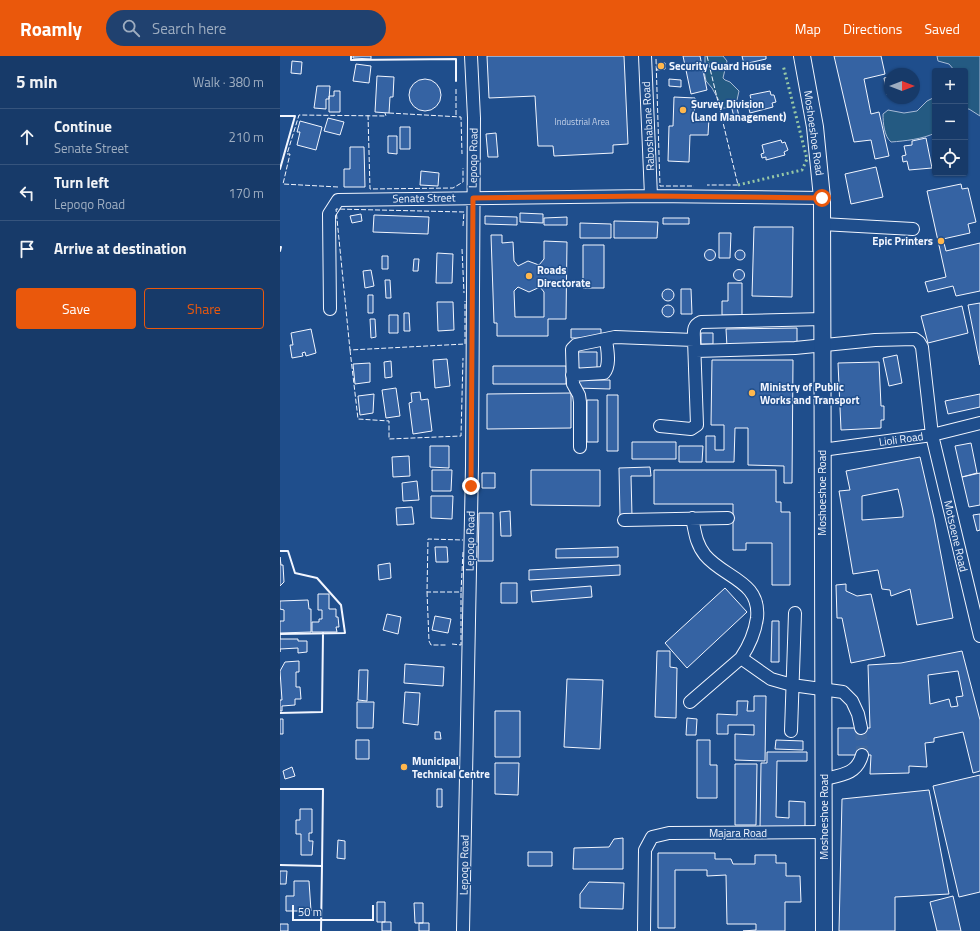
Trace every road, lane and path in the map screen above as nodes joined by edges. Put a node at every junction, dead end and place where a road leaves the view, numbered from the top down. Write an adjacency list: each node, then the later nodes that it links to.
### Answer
1 (471, 56): 5 (street, Lepoqo Road)
2 (645, 56): 4 (street, Raboshabane Road)
3 (802, 56): 6 (main road, Moshoeshoe Road)
4 (651, 196): 5 (street, Senate Street); 6 (street, Senate Street)
5 (473, 198): 9 (street, Senate Street); 34 (street, Lepoqo Road)
6 (822, 198): 7 (main road, Moshoeshoe Road)
7 (822, 224): 8 (street); 10 (main road, Moshoeshoe Road)
8 (913, 229)
9 (330, 309)
10 (823, 319): 12 (main road, Moshoeshoe Road); 13 (street)
11 (606, 339): 13 (street); 14 (street); 14 (street)
12 (823, 344): 13 (street); 17 (street, Motsoene Road); 19 (main road, Moshoeshoe Road)
13 (695, 346): 16 (street)
14 (572, 375): 18 (street)
15 (980, 423): 17 (street, Lioli Road)
16 (660, 426)
17 (932, 435): 19 (street, Lioli Road); 24 (street, Motsoene Road)
18 (580, 447)
19 (822, 450): 27 (main road, Moshoeshoe Road)
20 (692, 518): 21 (street); 22 (street); 25 (street)
21 (728, 518)
22 (624, 520)
23 (795, 613): 26 (street)
24 (980, 636)
25 (741, 658): 26 (street); 28 (street)
26 (792, 685): 27 (street); 30 (street)
27 (823, 690): 29 (street); 32 (main road, Moshoeshoe Road)
28 (690, 702)
29 (861, 728)
30 (791, 731)
31 (862, 755): 32 (street)
32 (824, 779): 33 (main road, Moshoeshoe Road)
33 (824, 832): 35 (street, Majara Road); 36 (main road, Moshoeshoe Road)
34 (463, 931)
35 (644, 931)
36 (824, 931)

